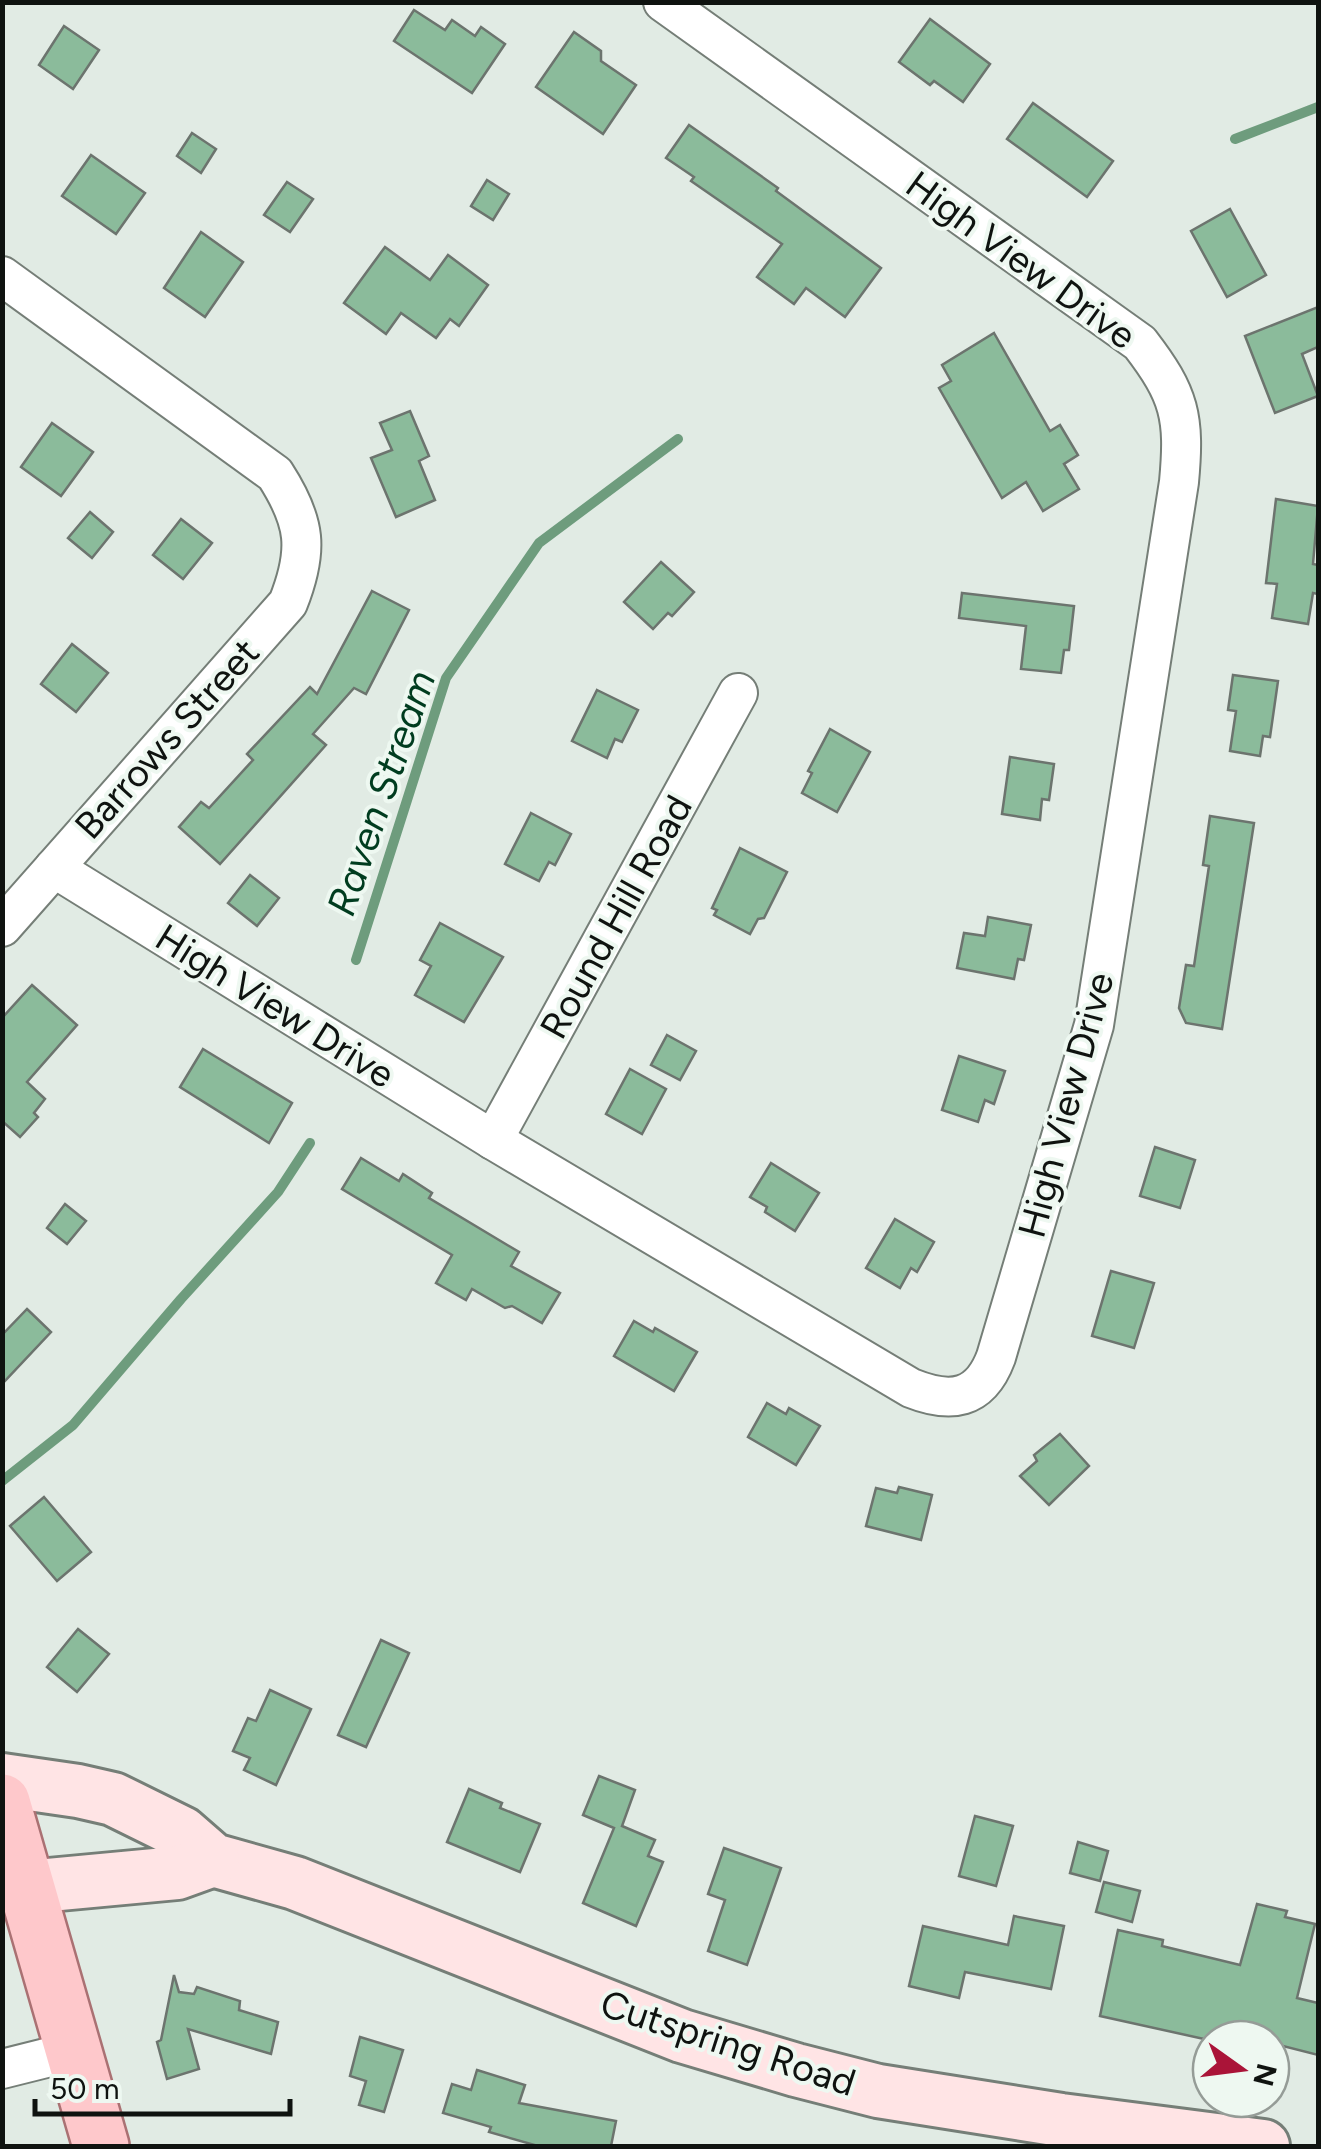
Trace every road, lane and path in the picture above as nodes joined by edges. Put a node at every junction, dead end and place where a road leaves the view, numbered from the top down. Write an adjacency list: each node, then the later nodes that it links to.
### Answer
1 (663, 2): 6 (street, High View Drive)
2 (2, 276): 4 (street, Barrows Street)
3 (738, 693): 6 (street, Round Hill Road)
4 (54, 868): 5 (street, Barrows Street); 6 (street, High View Drive)
5 (2, 927)
6 (492, 1140)
7 (2, 1780): 9 (street, Cutspring Road)
8 (2, 1802): 10 (main road)
9 (213, 1860): 10 (street); 14 (street, Cutspring Road)
10 (28, 1887): 11 (main road)
11 (74, 2052): 12 (street); 13 (main road)
12 (2, 2069)
13 (101, 2146)
14 (1263, 2146)

